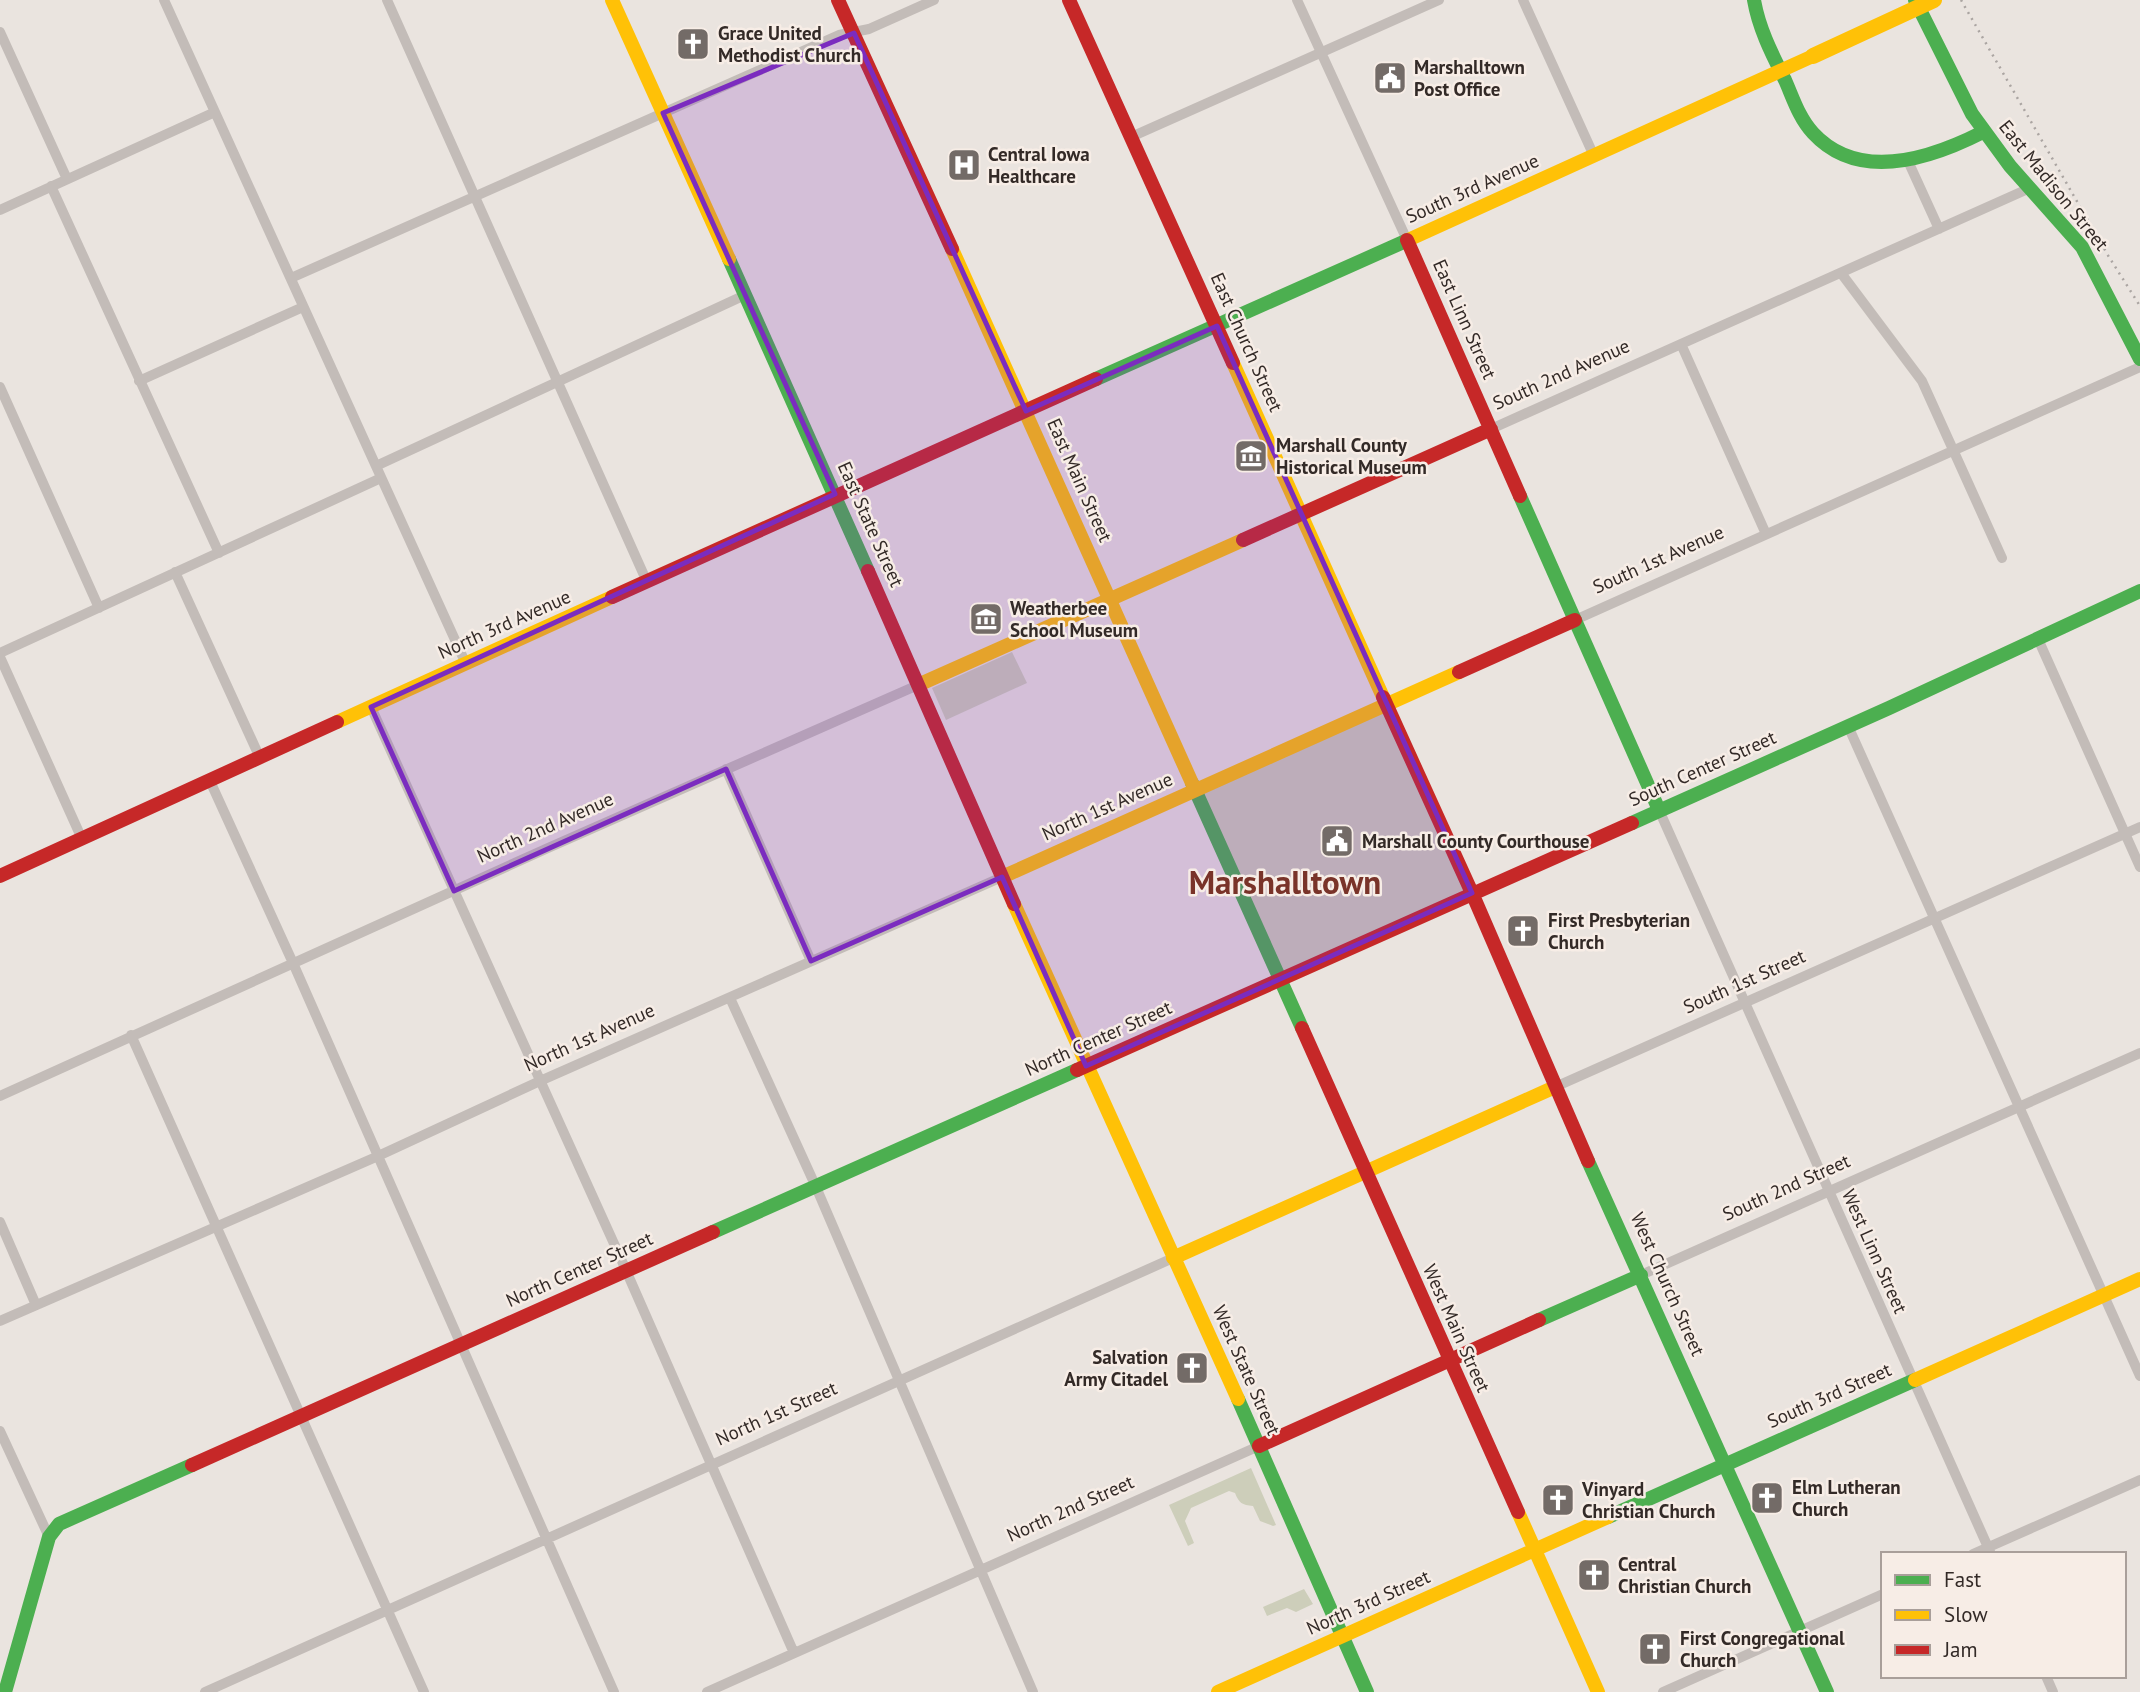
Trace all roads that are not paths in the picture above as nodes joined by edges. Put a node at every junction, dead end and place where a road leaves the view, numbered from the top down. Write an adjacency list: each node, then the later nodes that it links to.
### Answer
1 (164, 0): 17 (street)
2 (387, 0): 26 (street)
3 (612, 0): 18 (street, East State Street)
4 (838, 0): 14 (street, East Main Street)
5 (934, 0): 14 (street)
6 (1069, 0): 20 (street, East Church Street)
7 (1297, 0): 15 (street, East Linn Street)
8 (1439, 0): 15 (street)
9 (1523, 0): 21 (street)
10 (1754, 0): 16 (street)
11 (1915, 0): 19 (street, East Madison Street)
12 (1934, 0): 16 (street, South 3rd Avenue, bridge)
13 (0, 32): 23 (street)
14 (854, 33): 18 (street); 41 (street, East Main Street)
15 (1321, 52): 20 (street); 29 (street, East Linn Street)
16 (1780, 71): 21 (street, South 3rd Avenue); 22 (street)
17 (215, 113): 23 (street); 31 (street)
18 (663, 113): 26 (street); 32 (street, East State Street)
19 (1983, 132): 22 (street); 25 (street, East Madison Street)
20 (1131, 137): 34 (street, East Church Street)
21 (1594, 156): 29 (street, South 3rd Avenue)
22 (1908, 161): 28 (street)
23 (67, 179): 24 (street)
24 (51, 186): 27 (street); 38 (street)
25 (2030, 188): 28 (street, South 2nd Avenue); 36 (street, East Madison Street)
26 (475, 197): 31 (street); 39 (street)
27 (0, 210)
28 (1939, 229): 30 (street, South 2nd Avenue)
29 (1407, 240): 34 (street, South 3rd Avenue); 42 (street, East Linn Street)
30 (1841, 273): 35 (street, South 2nd Avenue); 43 (street)
31 (290, 278): 33 (street)
32 (745, 296): 39 (street); 46 (street, East State Street)
33 (303, 307): 38 (street); 44 (street)
34 (1217, 326): 41 (street, South 3rd Avenue); 47 (street, East Church Street)
35 (1681, 344): 42 (street, South 2nd Avenue); 48 (street)
36 (2140, 359)
37 (2140, 367): 43 (street, South 1st Avenue)
38 (139, 381): 49 (street)
39 (558, 383): 44 (street); 52 (street)
40 (0, 387): 55 (street)
41 (1026, 411): 46 (street, North 3rd Avenue); 54 (street, East Main Street)
42 (1491, 429): 47 (street, South 2nd Avenue); 56 (street, East Linn Street)
43 (1954, 450): 48 (street, South 1st Avenue); 50 (street)
44 (376, 466): 45 (street)
45 (381, 478): 49 (street); 59 (street)
46 (835, 495): 52 (street, North 3rd Avenue); 60 (street, East State Street)
47 (1301, 514): 54 (street, South 2nd Avenue); 61 (street, East Church Street)
48 (1766, 534): 56 (street, South 1st Avenue)
49 (219, 552): 51 (street)
50 (2002, 558)
51 (176, 572): 55 (street); 64 (street)
52 (648, 582): 59 (street, North 3rd Avenue)
53 (2140, 591): 63 (street, South Center Street)
54 (1109, 599): 60 (street, North 2nd Avenue); 67 (street, East Main Street)
55 (99, 608): 58 (street)
56 (1575, 620): 61 (street, South 1st Avenue); 68 (street, East Linn Street)
57 (2038, 639): 70 (street)
58 (0, 655): 71 (street)
59 (466, 664): 62 (street, North 3rd Avenue)
60 (918, 685): 65 (street, North 2nd Avenue); 74 (street, East State Street)
61 (1387, 704): 67 (street, South 1st Avenue); 76 (street, East Church Street)
62 (371, 707): 64 (street, North 3rd Avenue); 75 (street)
63 (1848, 726): 68 (street, South Center Street); 77 (street)
64 (260, 758): 66 (street, North 3rd Avenue)
65 (726, 769): 75 (street, North 2nd Avenue); 78 (street)
66 (210, 781): 71 (street, North 3rd Avenue); 79 (street)
67 (1194, 790): 74 (street, North 1st Avenue); 80 (street, East Main Street)
68 (1659, 810): 76 (street, South Center Street); 82 (street, West Linn Street)
69 (2140, 827): 70 (street, South 1st Street)
70 (2125, 834): 72 (street); 77 (street, South 1st Street)
71 (82, 839): 73 (street, North 3rd Avenue)
72 (2140, 867)
73 (0, 876)
74 (1002, 877): 78 (street, North 1st Avenue); 85 (street, East State Street)
75 (454, 891): 79 (street, North 2nd Avenue); 86 (street)
76 (1472, 893): 80 (street, South Center Street); 87 (street, West Church Street)
77 (1935, 919): 82 (street, South 1st Street); 89 (street)
78 (811, 961): 81 (street, North 1st Avenue)
79 (293, 963): 83 (street, North 2nd Avenue); 90 (street)
80 (1279, 980): 85 (street, North Center Street); 91 (street, West Main Street)
81 (730, 998): 86 (street, North 1st Avenue); 92 (street)
82 (1745, 1003): 87 (street, South 1st Street); 93 (street, West Linn Street)
83 (131, 1035): 88 (street, North 2nd Avenue); 95 (street)
84 (2140, 1053): 89 (street, South 2nd Street)
85 (1086, 1066): 92 (street, North Center Street); 96 (street, West State Street)
86 (540, 1081): 90 (street, North 1st Avenue); 97 (street)
87 (1555, 1087): 91 (street, South 1st Street); 98 (street, West Church Street)
88 (0, 1096)
89 (2019, 1106): 93 (street, South 2nd Street); 100 (street)
90 (376, 1157): 95 (street, North 1st Avenue); 103 (street)
91 (1365, 1172): 96 (street, North 1st Street); 104 (street, West Main Street)
92 (816, 1187): 97 (street, North Center Street); 106 (street)
93 (1829, 1191): 98 (street, South 2nd Street); 107 (street, West Linn Street)
94 (0, 1222): 101 (street)
95 (215, 1225): 101 (street, North 1st Avenue); 108 (street)
96 (1172, 1258): 106 (street, North 1st Street); 110 (street, West State Street)
97 (626, 1270): 103 (street, North Center Street); 112 (street)
98 (1641, 1275): 104 (street, South 2nd Street); 111 (street, West Church Street)
99 (2140, 1279): 100 (street, South 3rd Street)
100 (2104, 1295): 105 (street); 107 (street, South 3rd Street)
101 (36, 1305): 102 (street, North 1st Avenue)
102 (0, 1321)
103 (460, 1345): 108 (street, North Center Street); 115 (street)
104 (1448, 1360): 110 (street, North 2nd Street); 116 (street, West Main Street)
105 (2140, 1376)
106 (899, 1380): 112 (street, North 1st Street); 118 (street)
107 (1913, 1381): 111 (street, South 3rd Street); 117 (street, West Linn Street)
108 (299, 1416): 114 (street, North Center Street); 120 (street)
109 (0, 1431): 114 (street)
110 (1259, 1446): 118 (street, North 2nd Street); 122 (street, West State Street)
111 (1726, 1464): 116 (street, South 3rd Street); 121 (street, West Church Street)
112 (712, 1465): 115 (street, North 1st Street); 123 (street)
113 (2140, 1479): 117 (street)
114 (49, 1537): 125 (street)
115 (547, 1540): 120 (street, North 1st Street); 128 (street)
116 (1534, 1550): 122 (street, North 3rd Street); 133 (street, West Main Street)
117 (1989, 1550)
118 (981, 1570): 123 (street, North 2nd Street); 130 (street)
119 (1881, 1595): 121 (street)
120 (387, 1610): 126 (street, North 1st Street); 127 (street)
121 (1800, 1631): 134 (street); 135 (street, West Church Street)
122 (1342, 1636): 131 (street, North 3rd Street); 132 (street, West State Street)
123 (794, 1653): 129 (street, North 2nd Street)
124 (0, 1684): 125 (street)
125 (4, 1692)
126 (205, 1692)
127 (424, 1692)
128 (614, 1692)
129 (707, 1692)
130 (1033, 1692)
131 (1218, 1692)
132 (1367, 1692)
133 (1598, 1692)
134 (1663, 1692)
135 (1827, 1692)

